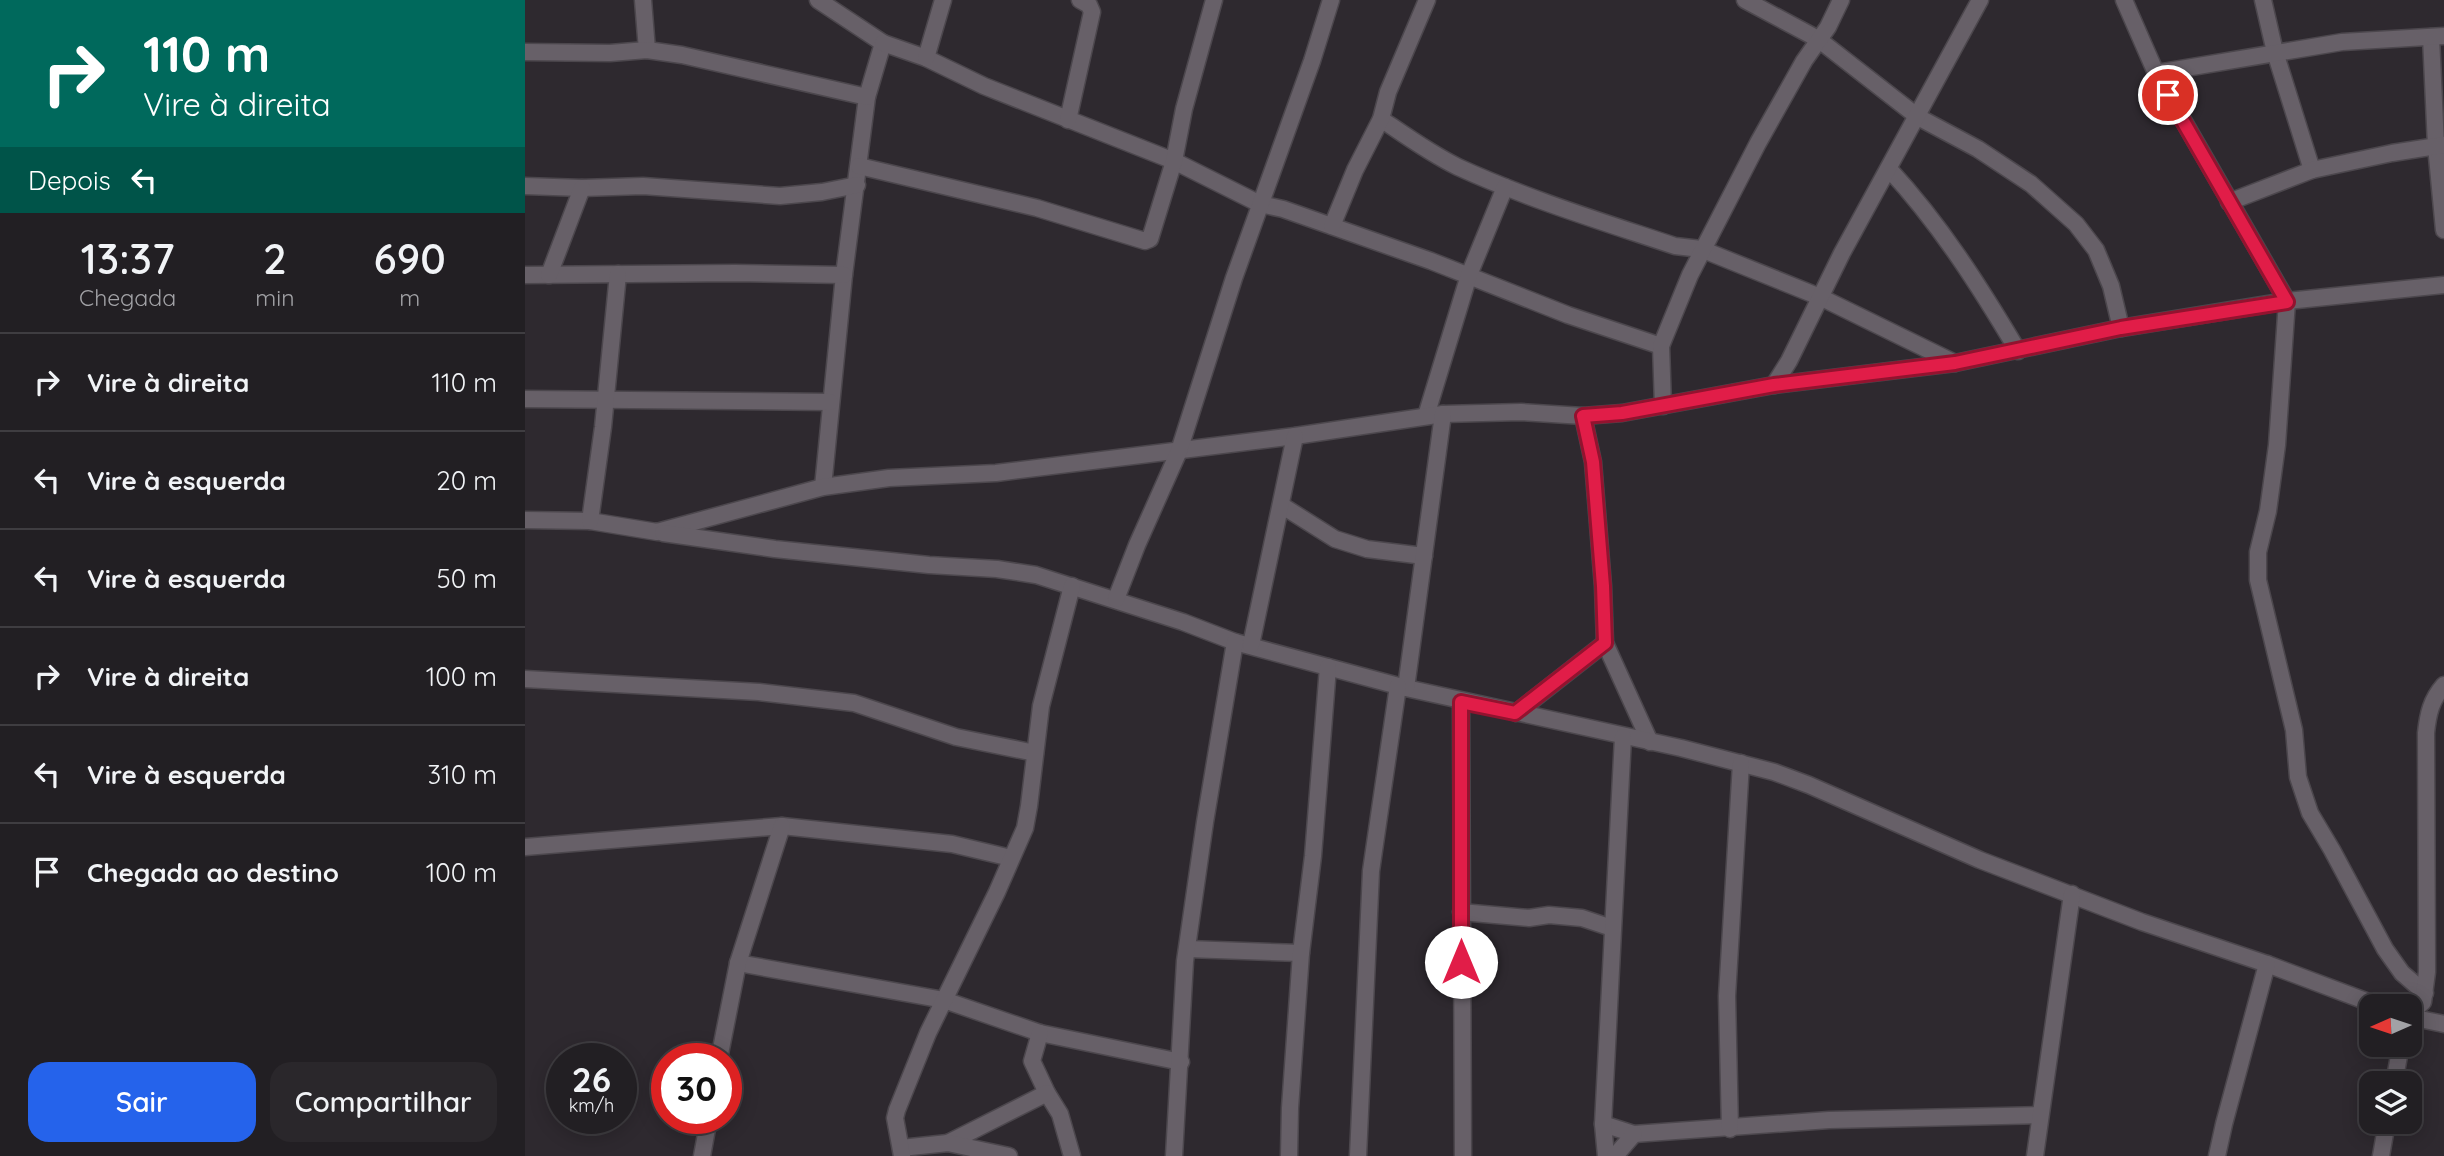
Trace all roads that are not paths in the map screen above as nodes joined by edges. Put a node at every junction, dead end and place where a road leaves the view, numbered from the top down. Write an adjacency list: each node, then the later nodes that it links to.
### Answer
1 (643, 0): 16 (street)
2 (818, 0): 15 (street)
3 (943, 0): 19 (street)
4 (1080, 0): 24 (street)
5 (1215, 0): 26 (street)
6 (1331, 0): 35 (street)
7 (1427, 0): 23 (street)
8 (1745, 0): 14 (street)
9 (1841, 0): 14 (street)
10 (1980, 0): 22 (street)
11 (2263, 0): 18 (street)
12 (2127, 1): 20 (street)
13 (2437, 37): 18 (street); 25 (street)
14 (1818, 39): 22 (street); 38 (street)
15 (883, 43): 19 (street); 21 (street)
16 (647, 50): 17 (street); 21 (street)
17 (525, 52)
18 (2275, 52): 20 (street); 29 (street)
19 (926, 58): 24 (street)
20 (2156, 73): 34 (street)
21 (867, 97): 27 (street)
22 (1918, 117): 28 (street); 47 (street)
23 (1381, 119): 32 (street); 36 (street)
24 (1068, 120): 26 (street)
25 (2440, 145): 29 (street); 37 (street)
26 (1174, 161): 27 (street); 35 (street)
27 (859, 166): 30 (street)
28 (1889, 169): 45 (street); 49 (street)
29 (2312, 170): 34 (street)
30 (857, 185): 33 (street); 42 (street)
31 (525, 186): 33 (street)
32 (1505, 187): 38 (street); 43 (street)
33 (582, 188): 41 (street)
34 (2229, 202): 46 (street)
35 (1260, 204): 36 (street); 59 (street)
36 (1332, 226): 43 (street)
37 (2444, 230)
38 (1701, 249): 45 (street); 48 (street)
39 (618, 274): 41 (street); 42 (street); 53 (street)
40 (525, 275): 41 (street)
41 (549, 275)
42 (844, 275): 54 (street)
43 (1469, 275): 48 (street); 56 (street)
44 (2444, 285): 46 (street)
45 (1820, 297): 50 (street); 51 (street)
46 (2287, 302): 47 (street); 90 (street)
47 (2121, 328): 49 (street)
48 (1661, 346): 55 (street)
49 (2018, 351): 50 (street)
50 (1955, 363): 51 (street)
51 (1774, 385): 55 (street)
52 (525, 400): 53 (street)
53 (604, 400): 54 (street); 63 (street)
54 (830, 402): 60 (street)
55 (1663, 406): 57 (street)
56 (1435, 415): 57 (street); 58 (street); 65 (street)
57 (1583, 416): 69 (street)
58 (1295, 436): 59 (street); 61 (street)
59 (1179, 451): 60 (street); 67 (street)
60 (823, 487): 64 (street)
61 (1281, 505): 65 (street); 68 (street)
62 (525, 520): 63 (street)
63 (590, 521): 64 (street)
64 (657, 532): 66 (street)
65 (1424, 556): 73 (street)
66 (1072, 586): 67 (street); 78 (street)
67 (1116, 599): 68 (street)
68 (1243, 643): 70 (street); 86 (street)
69 (1605, 643): 75 (street); 77 (street)
70 (1328, 667): 73 (street); 87 (street)
71 (525, 679): 78 (street)
72 (2444, 685): 90 (street)
73 (1402, 687): 74 (street); 113 (street)
74 (1461, 702): 75 (street); 84 (street)
75 (1515, 713): 76 (street)
76 (1623, 737): 77 (street); 85 (street)
77 (1650, 742): 79 (street)
78 (1035, 753): 82 (street)
79 (1741, 763): 83 (street); 102 (street)
80 (782, 826): 81 (street); 82 (street); 88 (street)
81 (525, 847)
82 (1011, 858): 92 (street)
83 (2072, 894): 89 (street); 100 (street)
84 (1461, 912): 85 (street); 114 (street)
85 (1612, 928): 101 (street)
86 (1188, 949): 87 (street); 98 (street)
87 (1301, 953): 112 (street)
88 (739, 963): 92 (street); 97 (street)
89 (2267, 964): 91 (street); 118 (street)
90 (2425, 993): 93 (street)
91 (2359, 998)
92 (944, 1000): 96 (street); 107 (street)
93 (2422, 1003)
94 (2422, 1019): 95 (street)
95 (2444, 1024)
96 (1040, 1033): 98 (street); 99 (street)
97 (722, 1043)
98 (1181, 1062): 111 (street)
99 (1047, 1093): 106 (street); 110 (street)
100 (2040, 1115): 102 (street); 117 (street)
101 (1603, 1124): 104 (street); 115 (street)
102 (1730, 1129): 104 (street)
103 (706, 1134): 108 (street)
104 (1635, 1134): 116 (street)
105 (2385, 1134): 119 (street)
106 (948, 1143): 107 (street); 109 (street)
107 (902, 1152)
108 (702, 1156)
109 (1009, 1156)
110 (1072, 1156)
111 (1174, 1156)
112 (1289, 1156)
113 (1358, 1156)
114 (1463, 1156)
115 (1606, 1156)
116 (1615, 1156)
117 (2035, 1156)
118 (2217, 1156)
119 (2381, 1156)

